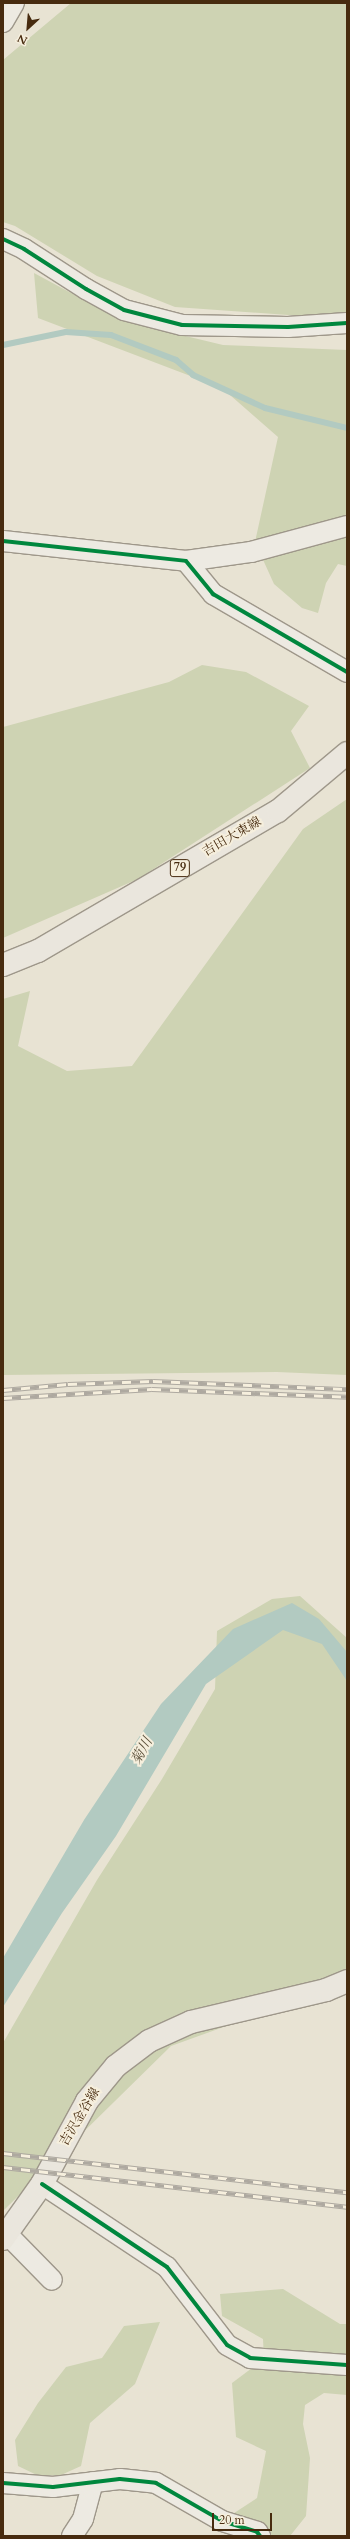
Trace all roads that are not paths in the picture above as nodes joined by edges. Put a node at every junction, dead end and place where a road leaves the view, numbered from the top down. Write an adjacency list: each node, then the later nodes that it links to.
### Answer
1 (14, 3): 2 (street)
2 (3, 22)
3 (3, 239): 4 (street)
4 (347, 323)
5 (347, 526): 7 (street)
6 (3, 541): 7 (street)
7 (186, 561): 8 (street)
8 (347, 672)
9 (347, 753): 10 (main road, 吉田大東線 / 79)
10 (3, 965)
11 (347, 1981): 12 (main road, 吉沢金谷線)
12 (336, 1991): 13 (main road, 吉沢金谷線)
13 (42, 2184): 14 (main road, 吉沢金谷線); 16 (street)
14 (5, 2237): 15 (street)
15 (52, 2280)
16 (347, 2365)
17 (93, 2482): 18 (street); 19 (street); 20 (street)
18 (3, 2483)
19 (72, 2536)
20 (260, 2536)

